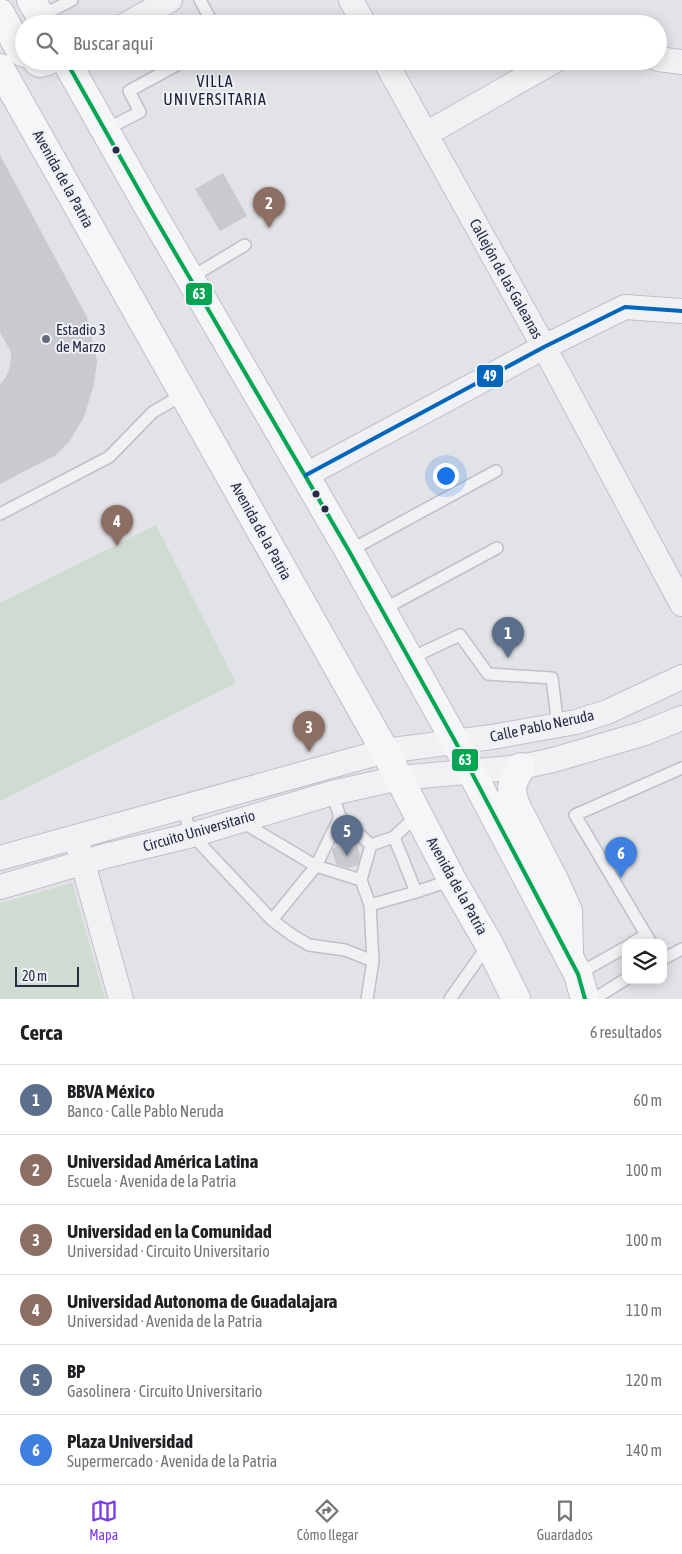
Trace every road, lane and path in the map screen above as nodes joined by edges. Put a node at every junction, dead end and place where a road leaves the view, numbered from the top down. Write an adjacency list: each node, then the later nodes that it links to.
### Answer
1 (72, 0): 6 (lane)
2 (170, 0): 7 (street)
3 (200, 0): 8 (lane)
4 (351, 0): 9 (street)
5 (0, 13): 10 (main road)
6 (39, 13)
7 (143, 15)
8 (208, 15)
9 (359, 15)
10 (15, 41)
11 (667, 60): 12 (street)
12 (682, 62)
13 (0, 68): 24 (main road, Avenida de la Patria)
14 (71, 70): 18 (main road)
15 (168, 70): 18 (lane)
16 (390, 70): 19 (street, Callejón de las Galeanas)
17 (538, 70): 19 (street)
18 (105, 130): 21 (main road)
19 (426, 134): 23 (street, Callejón de las Galeanas)
20 (245, 245): 21 (lane)
21 (190, 278): 26 (main road)
22 (682, 311): 23 (street)
23 (544, 347): 26 (street); 30 (street, Callejón de las Galeanas)
24 (184, 394): 27 (lane); 39 (main road, Avenida de la Patria)
25 (496, 471): 29 (lane)
26 (306, 475): 29 (main road)
27 (0, 514)
28 (497, 548): 31 (lane)
29 (349, 551): 31 (main road)
30 (682, 604)
31 (382, 610): 32 (main road)
32 (409, 659): 37 (lane); 38 (main road)
33 (682, 677): 35 (street, Calle Pablo Neruda)
34 (682, 687): 35 (street)
35 (638, 698): 37 (street, Calle Pablo Neruda)
36 (682, 718): 40 (street)
37 (558, 726): 38 (street, Calle Pablo Neruda)
38 (455, 741): 39 (street, Calle Pablo Neruda); 42 (main road)
39 (385, 751): 43 (main road, Avenida de la Patria); 45 (street, Circuito Universitario)
40 (521, 767): 42 (street); 68 (main road)
41 (682, 768): 62 (lane)
42 (471, 772): 43 (street, Circuito Universitario); 68 (main road)
43 (399, 778): 44 (street, Circuito Universitario); 46 (main road, Avenida de la Patria)
44 (332, 793): 47 (lane); 48 (street, Circuito Universitario)
45 (182, 808): 49 (lane); 50 (street, Circuito Universitario)
46 (417, 815): 51 (lane); 57 (main road, Avenida de la Patria)
47 (340, 817): 52 (lane); 55 (lane)
48 (238, 820): 49 (street, Circuito Universitario); 55 (lane)
49 (192, 834): 54 (street, Circuito Universitario); 61 (lane)
50 (76, 837): 53 (street, Circuito Universitario); 54 (street)
51 (394, 837): 52 (lane); 59 (lane)
52 (371, 845): 56 (lane)
53 (0, 858)
54 (82, 863): 58 (street, Circuito Universitario); 70 (street)
55 (316, 866): 56 (lane); 61 (lane)
56 (361, 880): 60 (lane)
57 (452, 880): 59 (lane); 63 (main road, Avenida de la Patria)
58 (0, 887)
59 (416, 892): 60 (lane)
60 (370, 905): 67 (lane)
61 (272, 920): 67 (lane)
62 (648, 939)
63 (489, 944): 72 (lane); 73 (main road, Avenida de la Patria)
64 (622, 949): 68 (lane)
65 (682, 949): 66 (lane)
66 (667, 957)
67 (373, 961): 71 (lane)
68 (578, 977)
69 (622, 982): 74 (lane)
70 (121, 999)
71 (367, 999)
72 (450, 999)
73 (516, 999)
74 (594, 999)

